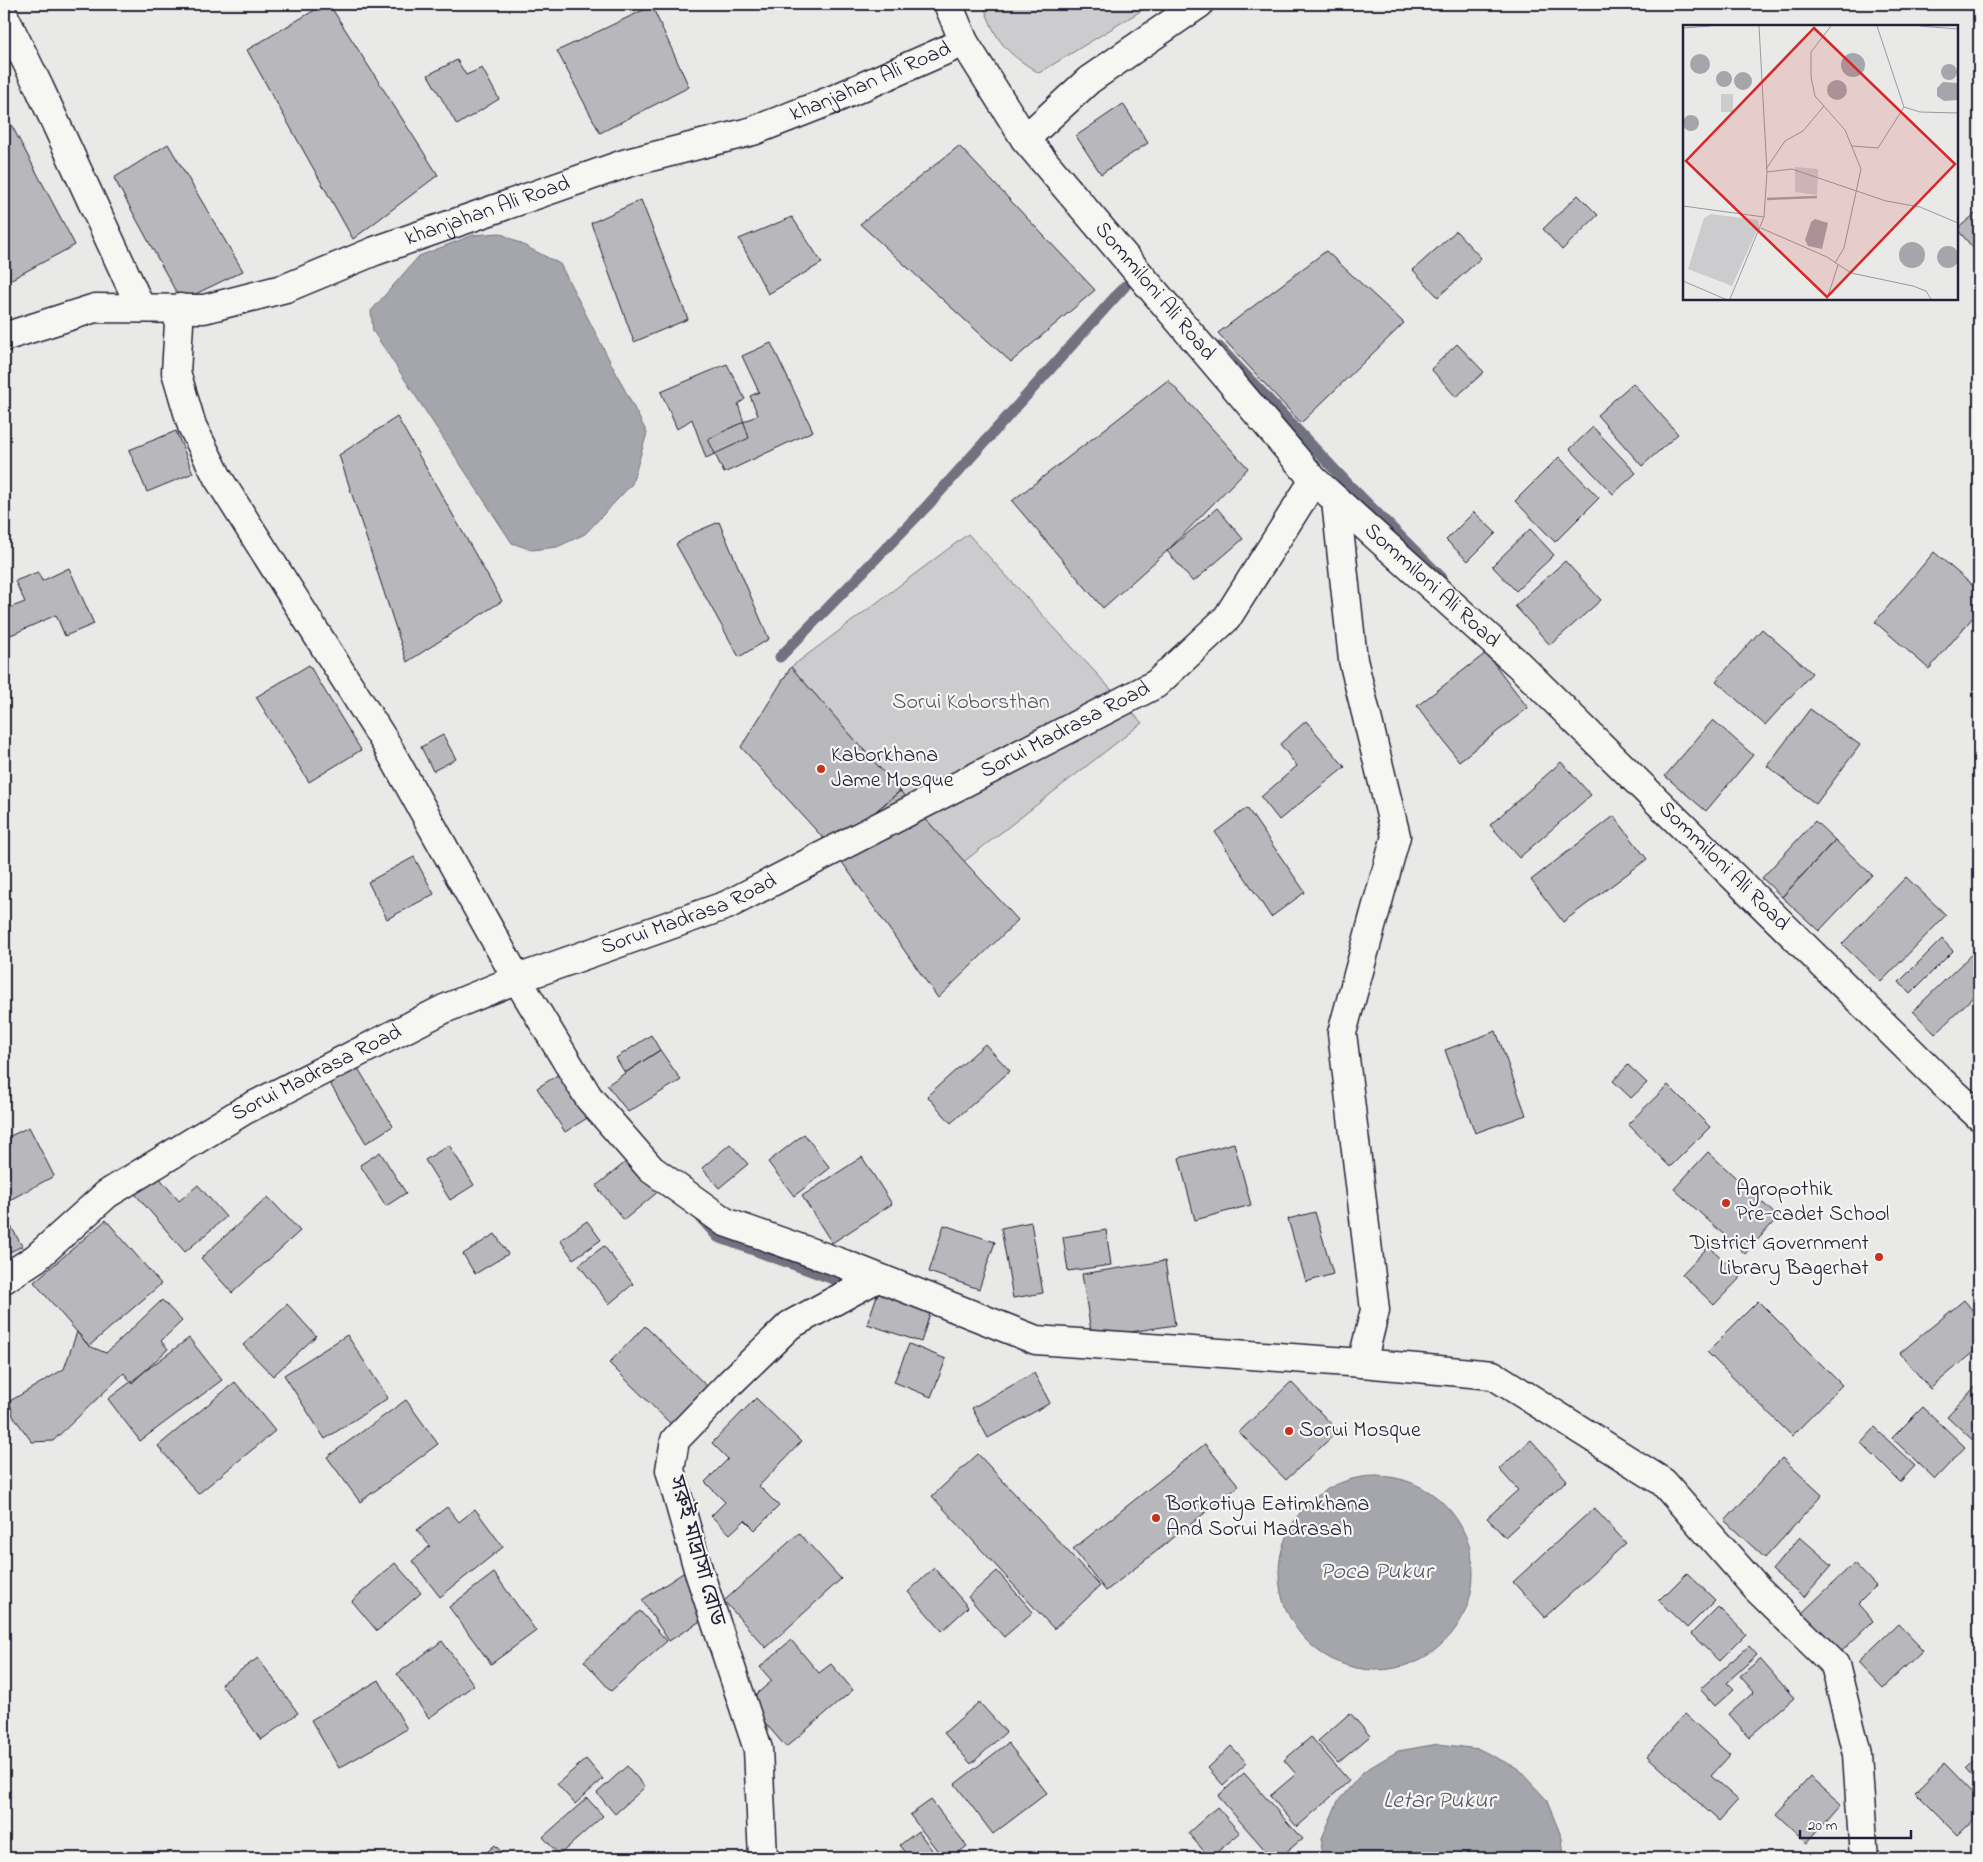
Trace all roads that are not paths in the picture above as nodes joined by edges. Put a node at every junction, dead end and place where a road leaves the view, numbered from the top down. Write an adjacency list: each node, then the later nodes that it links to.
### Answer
1 (948, 4): 4 (street, Sommiloni Ali Road)
2 (1198, 4): 5 (street)
3 (4, 16): 6 (street)
4 (964, 42): 5 (street, Sommiloni Ali Road); 7 (street, khanjahan Ali Road)
5 (1025, 139): 9 (street, Sommiloni Ali Road)
6 (141, 308): 7 (street, khanjahan Ali Road); 8 (street, khanjahan Ali Road)
7 (180, 308): 11 (street)
8 (4, 337)
9 (1314, 480): 10 (street, Sommiloni Ali Road); 11 (street, Sorui Madrasa Road)
10 (1336, 501): 12 (street, Sommiloni Ali Road); 15 (street)
11 (517, 979): 13 (street); 14 (street, Sorui Madrasa Road)
12 (1979, 1116)
13 (877, 1278): 15 (street); 16 (street, সরুই মাদ্রাসা রোড)
14 (4, 1279)
15 (1362, 1363): 17 (street)
16 (763, 1858)
17 (1864, 1858)

